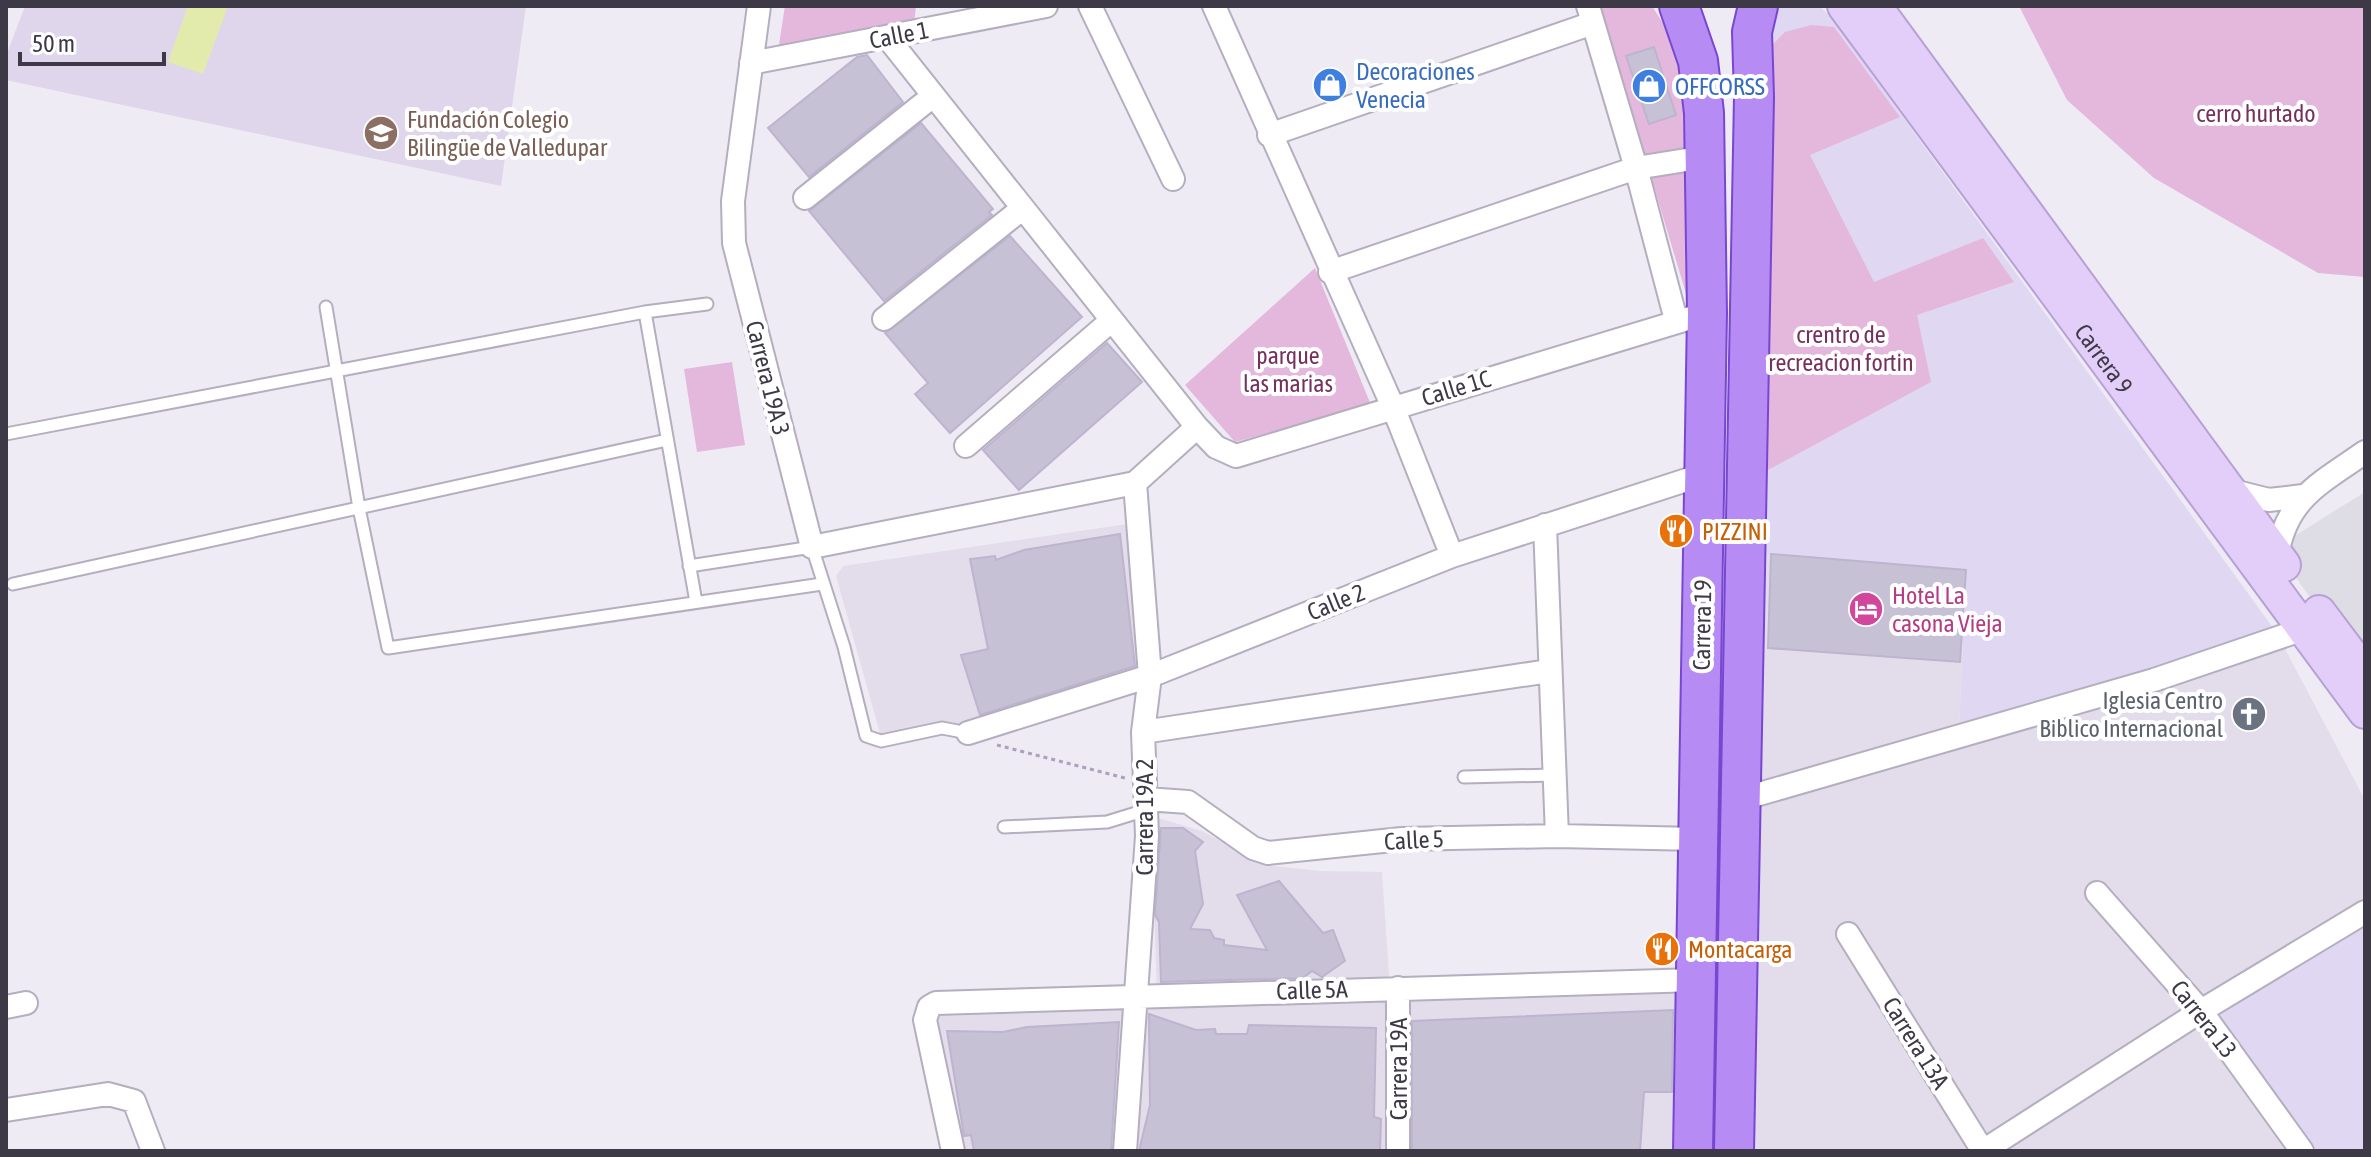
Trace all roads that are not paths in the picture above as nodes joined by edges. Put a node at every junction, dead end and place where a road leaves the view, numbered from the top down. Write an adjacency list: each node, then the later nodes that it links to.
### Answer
1 (759, 6): 11 (street, Carrera 19A 3)
2 (1046, 6): 10 (street, Calle 1)
3 (1090, 6): 16 (street)
4 (1214, 6): 13 (street)
5 (1679, 6): 14 (highway, Carrera 19)
6 (1758, 6): 56 (highway, Carrera 19)
7 (1844, 6): 46 (main road, Carrera 9)
8 (1875, 6): 35 (main road, Carrera 9)
9 (1590, 15): 13 (street); 15 (street)
10 (887, 37): 11 (street, Calle 1); 12 (street)
11 (751, 63): 39 (street, Carrera 19A 3)
12 (933, 96): 17 (street); 18 (street)
13 (1269, 135): 19 (street)
14 (1705, 157): 15 (street); 23 (highway, Carrera 19)
15 (1636, 168): 19 (street); 23 (street)
16 (1173, 179)
17 (805, 198)
18 (1023, 208): 24 (street); 25 (street)
19 (1330, 272): 27 (street)
20 (707, 304): 22 (lane)
21 (326, 307): 26 (lane)
22 (645, 312): 26 (lane); 30 (lane)
23 (1691, 317): 27 (street, Calle 1C); 33 (highway, Carrera 19)
24 (884, 319)
25 (1112, 320): 28 (street); 31 (street)
26 (337, 371): 29 (lane); 37 (lane)
27 (1393, 407): 28 (street, Calle 1C); 40 (street)
28 (1197, 427): 34 (street)
29 (6, 434)
30 (667, 440): 37 (lane); 42 (lane)
31 (966, 446)
32 (2365, 452): 36 (street)
33 (1705, 474): 38 (street, Calle 2); 59 (highway, Carrera 19)
34 (1135, 483): 39 (street); 49 (street, Carrera 19A 2)
35 (2233, 491): 36 (street); 41 (main road, Carrera 9)
36 (2303, 496): 41 (street)
37 (359, 508): 43 (lane); 45 (lane)
38 (1545, 525): 40 (street, Calle 2); 47 (street)
39 (812, 547): 42 (lane); 44 (lane, Carrera 19A 3)
40 (1452, 556): 49 (street, Calle 2)
41 (2277, 556): 48 (main road, Carrera 9)
42 (689, 566): 45 (lane)
43 (13, 584)
44 (822, 584): 45 (lane); 52 (lane, Carrera 19A 3)
45 (696, 602)
46 (2304, 629): 50 (main road, Carrera 9); 56 (street)
47 (1549, 671): 51 (street); 53 (street)
48 (2365, 673)
49 (1150, 676): 51 (street, Carrera 19A 2); 52 (street, Calle 2)
50 (2365, 712)
51 (1143, 732): 55 (street, Carrera 19A 2)
52 (968, 733)
53 (1554, 775): 54 (lane); 58 (street)
54 (1464, 777)
55 (1146, 797): 57 (lane); 58 (street, Calle 5); 65 (street, Carrera 19A 2)
56 (1742, 799): 73 (highway, Carrera 19)
57 (1004, 827)
58 (1557, 836): 59 (street, Calle 5)
59 (1698, 839): 63 (highway, Carrera 19)
60 (2097, 893): 66 (street, Carrera 13)
61 (2365, 912): 66 (street)
62 (1848, 934): 74 (street, Carrera 13A)
63 (1696, 980): 64 (street, Calle 5A); 72 (highway, Carrera 19)
64 (1398, 988): 65 (street, Calle 5A); 71 (street, Carrera 19A)
65 (1138, 995): 69 (street, Calle 5A); 70 (street, Carrera 19A 2)
66 (2201, 1011): 74 (street); 75 (street, Carrera 13)
67 (6, 1110): 68 (street)
68 (153, 1151)
69 (953, 1151)
70 (1125, 1151)
71 (1398, 1151)
72 (1693, 1151)
73 (1734, 1151)
74 (1983, 1151)
75 (2302, 1151)

